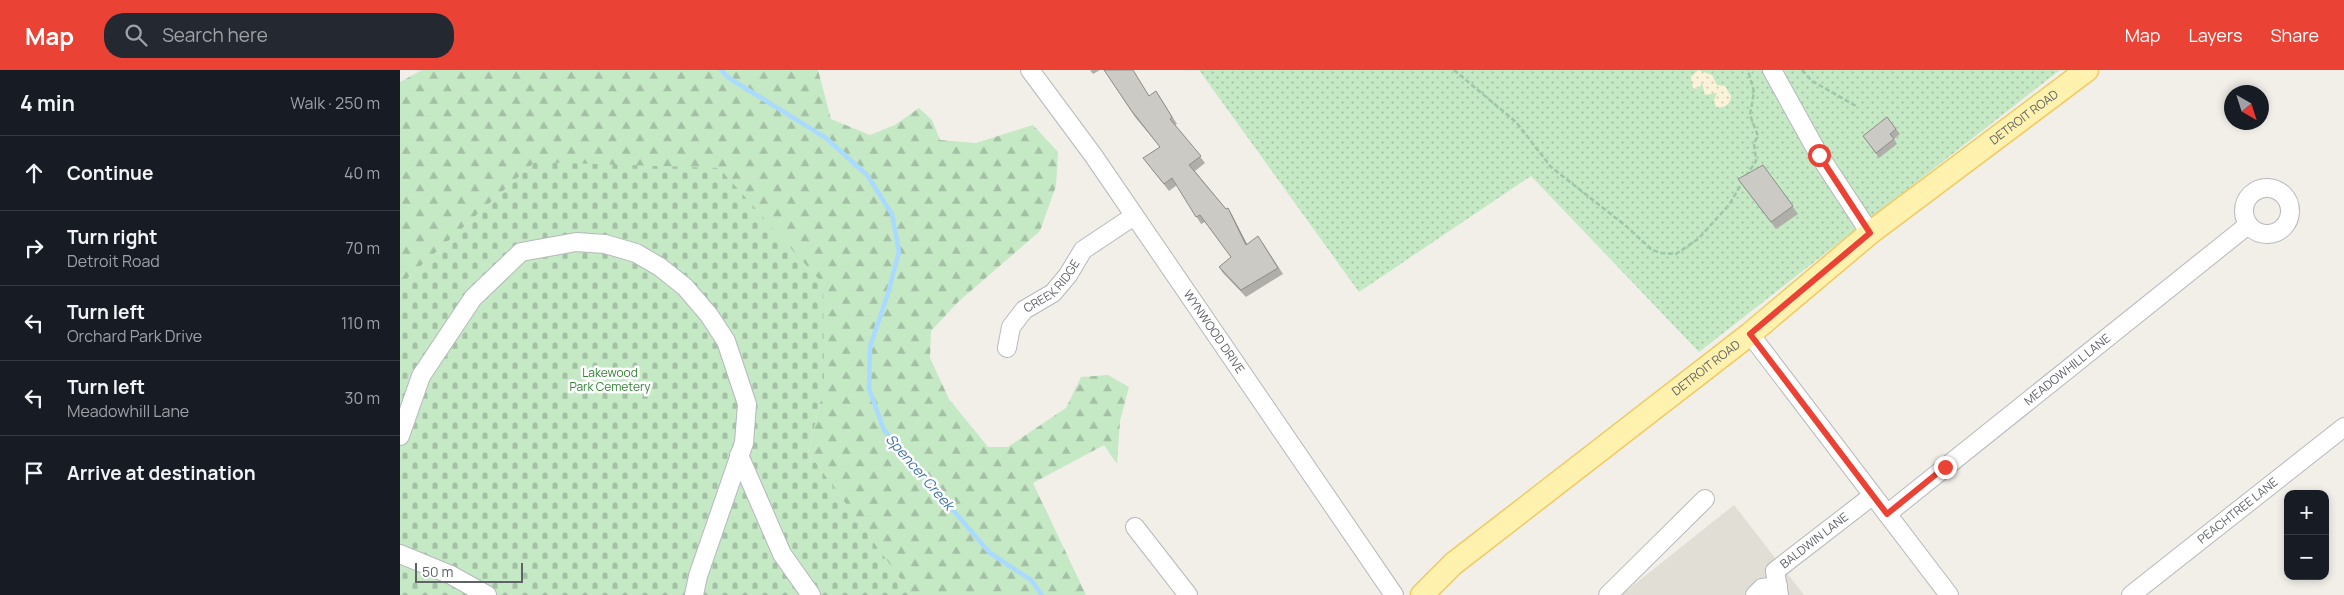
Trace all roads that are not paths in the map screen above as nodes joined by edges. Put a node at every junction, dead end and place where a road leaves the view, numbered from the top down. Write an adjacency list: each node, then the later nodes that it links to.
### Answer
1 (1030, 70): 4 (street, WYNWOOD DRIVE)
2 (1772, 70): 6 (street)
3 (2087, 70): 6 (main road, DETROIT ROAD)
4 (1134, 216): 8 (street, CREEK RIDGE); 22 (street, WYNWOOD DRIVE)
5 (2248, 225): 14 (street, MEADOWHILL LANE)
6 (1870, 233): 7 (main road, DETROIT ROAD)
7 (1750, 334): 12 (street); 23 (main road, DETROIT ROAD)
8 (1007, 348)
9 (2344, 427): 27 (street, PEACHTREE LANE)
10 (400, 436): 11 (street)
11 (740, 456): 19 (street); 20 (street)
12 (1872, 496): 14 (street); 17 (street, BALDWIN LANE)
13 (1704, 499): 24 (street)
14 (1887, 514): 26 (street)
15 (1135, 527): 21 (street)
16 (400, 554): 18 (street)
17 (1779, 591): 25 (street)
18 (487, 595)
19 (694, 595)
20 (811, 595)
21 (1188, 595)
22 (1394, 595)
23 (1422, 595)
24 (1608, 595)
25 (1755, 595)
26 (1949, 595)
27 (2131, 595)

